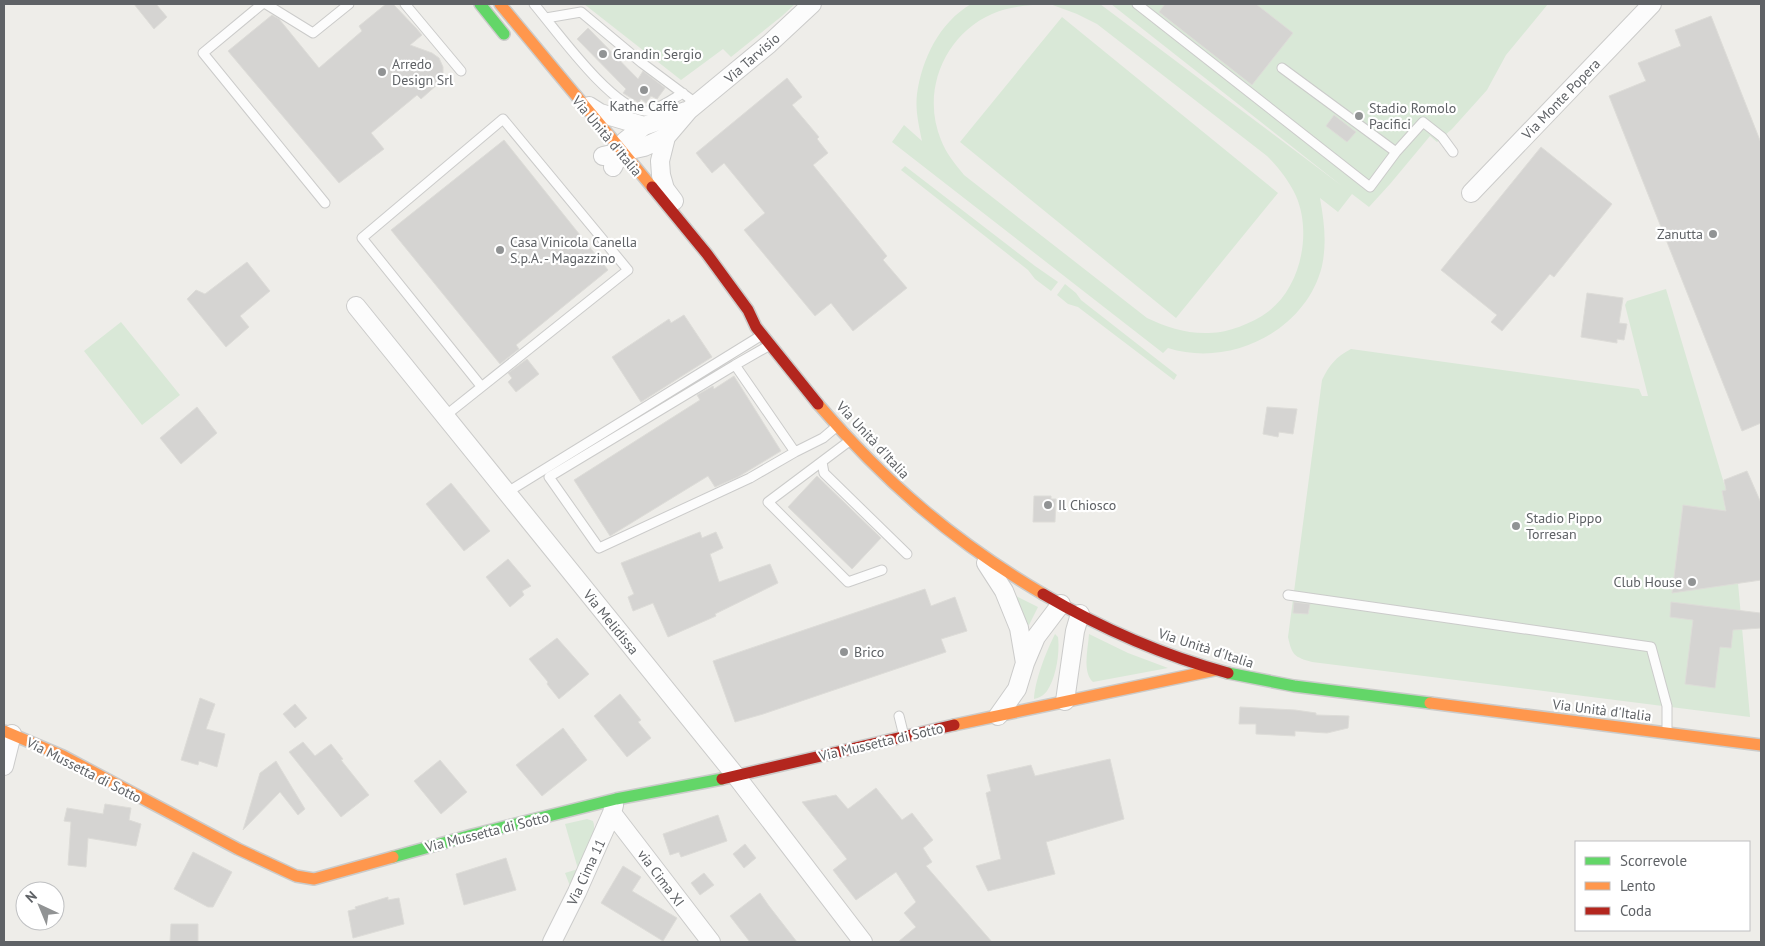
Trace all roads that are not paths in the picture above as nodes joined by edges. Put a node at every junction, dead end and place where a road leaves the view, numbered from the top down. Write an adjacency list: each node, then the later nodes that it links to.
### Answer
1 (262, 4): 24 (lane)
2 (266, 4): 3 (lane)
3 (349, 4)
4 (405, 4): 15 (lane)
5 (480, 4): 13 (main road)
6 (516, 4): 11 (lane)
7 (534, 4): 12 (lane)
8 (812, 4): 17 (street, Via Tarvisio)
9 (1137, 4): 20 (lane)
10 (1652, 4): 23 (street, Via Monte Popera)
11 (503, 8): 16 (main road, Via Unità d'Italia)
12 (546, 18): 17 (lane); 17 (lane)
13 (514, 46)
14 (1282, 68): 20 (lane)
15 (461, 71)
16 (578, 98): 18 (street); 22 (main road, Via Unità d'Italia)
17 (690, 102): 18 (street, Via Tarvisio); 19 (street, Via Tarvisio)
18 (644, 126): 22 (street, Via Tarvisio)
19 (666, 137): 22 (street, Via Tarvisio); 25 (street, Via Tarvisio)
20 (1396, 152): 21 (lane)
21 (1453, 152)
22 (614, 158): 25 (main road, Via Unità d'Italia)
23 (1471, 193)
24 (325, 203)
25 (707, 254): 28 (main road, Via Unità d'Italia)
26 (356, 306): 32 (street, Via Melidissa)
27 (739, 317): 28 (main road, Via Unità d'Italia)
28 (759, 331): 29 (main road, Via Unità d'Italia); 37 (lane)
29 (770, 345): 30 (lane); 33 (main road, Via Unità d'Italia)
30 (735, 365): 35 (lane); 35 (lane)
31 (481, 386): 31 (lane); 32 (lane)
32 (445, 416): 37 (street, Via Melidissa)
33 (838, 426): 34 (main road, Via Unità d'Italia); 35 (lane)
34 (851, 440): 36 (lane); 39 (main road, Via Unità d'Italia)
35 (795, 452)
36 (822, 462): 38 (lane); 40 (lane)
37 (506, 492): 54 (street, Via Melidissa)
38 (907, 554)
39 (980, 554): 42 (main road, Via Unità d'Italia); 44 (street)
40 (882, 570)
41 (1288, 595): 50 (lane)
42 (1061, 604): 43 (main road, Via Unità d'Italia); 44 (street)
43 (1080, 614): 45 (main road, Via Unità d'Italia); 46 (street)
44 (1025, 663): 48 (street)
45 (1215, 670): 46 (main road, Via Mussetta di Sotto); 50 (main road, Via Unità d'Italia)
46 (1065, 701): 48 (main road, Via Mussetta di Sotto)
47 (898, 716): 51 (lane)
48 (998, 716): 51 (main road, Via Mussetta di Sotto)
49 (8, 733): 53 (street); 55 (main road, Via Mussetta di Sotto)
50 (1667, 733): 52 (main road, Via Unità d'Italia)
51 (904, 737): 54 (main road, Via Mussetta di Sotto)
52 (1761, 745)
53 (4, 766)
54 (736, 776): 55 (main road, Via Mussetta di Sotto); 58 (street, Via Melidissa)
55 (614, 806): 56 (street, Via Cima 11); 57 (street, via Cima XI)
56 (552, 942)
57 (711, 942)
58 (863, 942)

